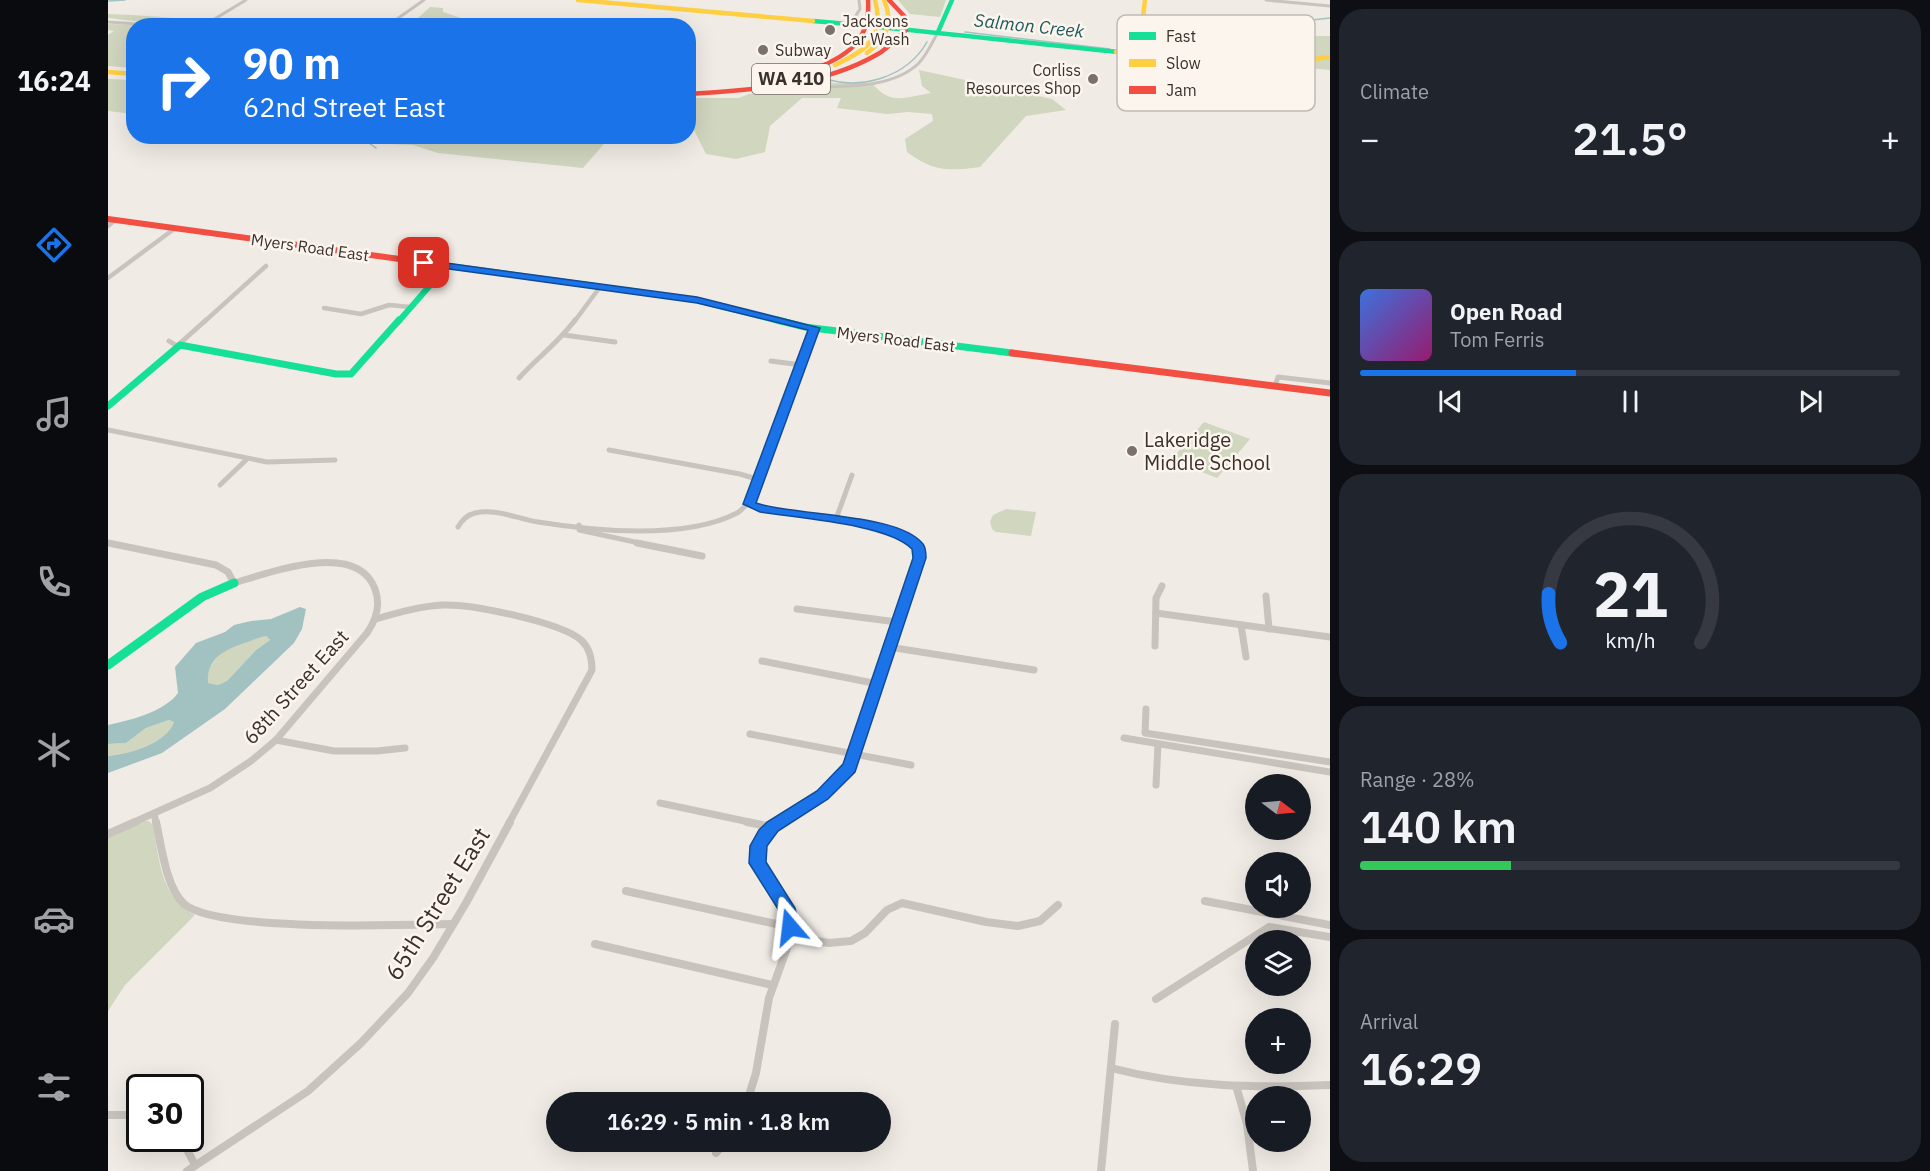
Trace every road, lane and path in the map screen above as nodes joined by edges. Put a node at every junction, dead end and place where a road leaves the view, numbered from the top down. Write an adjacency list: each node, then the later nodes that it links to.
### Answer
1 (246, 0): 14 (street)
2 (424, 0): 15 (street)
3 (578, 0): 18 (main road)
4 (859, 0): 18 (street)
5 (868, 0): 19 (main road)
6 (875, 0): 20 (main road)
7 (884, 0): 20 (main road)
8 (889, 0): 21 (main road)
9 (952, 0): 22 (main road)
10 (1145, 0): 13 (main road)
11 (1266, 0): 12 (street)
12 (1330, 6)
13 (1143, 15)
14 (216, 18)
15 (398, 18)
16 (108, 21): 17 (street)
17 (126, 23)
18 (850, 25): 19 (main road)
19 (867, 27): 20 (main road); 32 (main road)
20 (886, 28): 21 (main road); 30 (main road, WA 410); 33 (main road, WA 410)
21 (906, 30): 22 (main road); 30 (main road)
22 (938, 32): 24 (main road); 31 (street)
23 (1117, 52): 24 (main road)
24 (1114, 53): 25 (main road)
25 (1117, 53)
26 (1330, 57): 27 (main road)
27 (1315, 59)
28 (108, 74): 29 (main road)
29 (126, 75)
30 (809, 77): 34 (main road, WA 410)
31 (820, 87)
32 (696, 92)
33 (696, 92)
34 (696, 92)
35 (110, 222): 36 (main road, Myers Road East)
36 (174, 229): 38 (main road, Myers Road East); 39 (street)
37 (266, 266): 46 (street)
38 (447, 266): 40 (main road, Myers Road East); 41 (main road)
39 (108, 278)
40 (600, 287): 43 (main road, Myers Road East); 44 (street)
41 (411, 307): 42 (street); 46 (main road)
42 (324, 308)
43 (814, 328): 48 (street); 50 (main road, Myers Road East)
44 (564, 335): 45 (street); 49 (street)
45 (615, 342)
46 (173, 344): 53 (main road)
47 (771, 361): 48 (street)
48 (801, 365): 59 (street)
49 (519, 378)
50 (1276, 382): 51 (street); 52 (main road, Myers Road East)
51 (1330, 383)
52 (1330, 393)
53 (108, 405)
54 (108, 430): 56 (street)
55 (609, 450): 59 (street)
56 (246, 459): 57 (street); 60 (street)
57 (335, 460)
58 (852, 475): 62 (street)
59 (760, 480): 61 (street)
60 (220, 485)
61 (749, 504): 62 (street); 63 (street)
62 (836, 519): 73 (street)
63 (579, 525): 64 (street); 66 (street)
64 (458, 526)
65 (108, 543): 67 (street)
66 (702, 556)
67 (234, 583): 72 (street); 81 (main road)
68 (1162, 586): 71 (street)
69 (1266, 596): 75 (street)
70 (796, 609): 73 (street)
71 (1156, 613): 74 (street); 78 (street)
72 (375, 619): 86 (street, 68th Street East); 101 (street, 65th Street East)
73 (897, 622): 77 (street)
74 (1241, 625): 75 (street); 79 (street)
75 (1269, 629): 76 (street)
76 (1330, 637)
77 (890, 646): 77 (street); 82 (street)
78 (1155, 646)
79 (1246, 657)
80 (762, 661): 82 (street)
81 (108, 665)
82 (878, 684): 89 (street)
83 (1146, 709): 90 (street)
84 (750, 734): 89 (street)
85 (1124, 738): 87 (street)
86 (276, 740): 88 (street); 95 (street, 68th Street East)
87 (1158, 745): 92 (street); 93 (street)
88 (405, 748)
89 (856, 754): 91 (street); 96 (street)
90 (1330, 762)
91 (911, 765)
92 (1330, 772)
93 (1156, 785)
94 (660, 803): 96 (street)
95 (154, 814): 97 (street, 68th Street East); 101 (street)
96 (772, 827): 103 (street)
97 (108, 834)
98 (626, 891): 103 (street)
99 (1204, 901): 102 (street)
100 (1058, 905): 105 (street)
101 (453, 924): 117 (street, 65th Street East)
102 (1330, 925)
103 (790, 927): 105 (street)
104 (1330, 937): 108 (street)
105 (790, 938): 107 (street)
106 (595, 944): 107 (street)
107 (772, 985): 113 (street)
108 (1156, 999)
109 (1115, 1023): 110 (street)
110 (1111, 1068): 112 (street); 118 (street)
111 (1330, 1085): 112 (street)
112 (1237, 1089): 119 (street)
113 (750, 1092)
114 (108, 1115): 115 (street)
115 (126, 1115)
116 (186, 1152): 117 (street)
117 (191, 1168)
118 (1101, 1171)
119 (1254, 1171)

